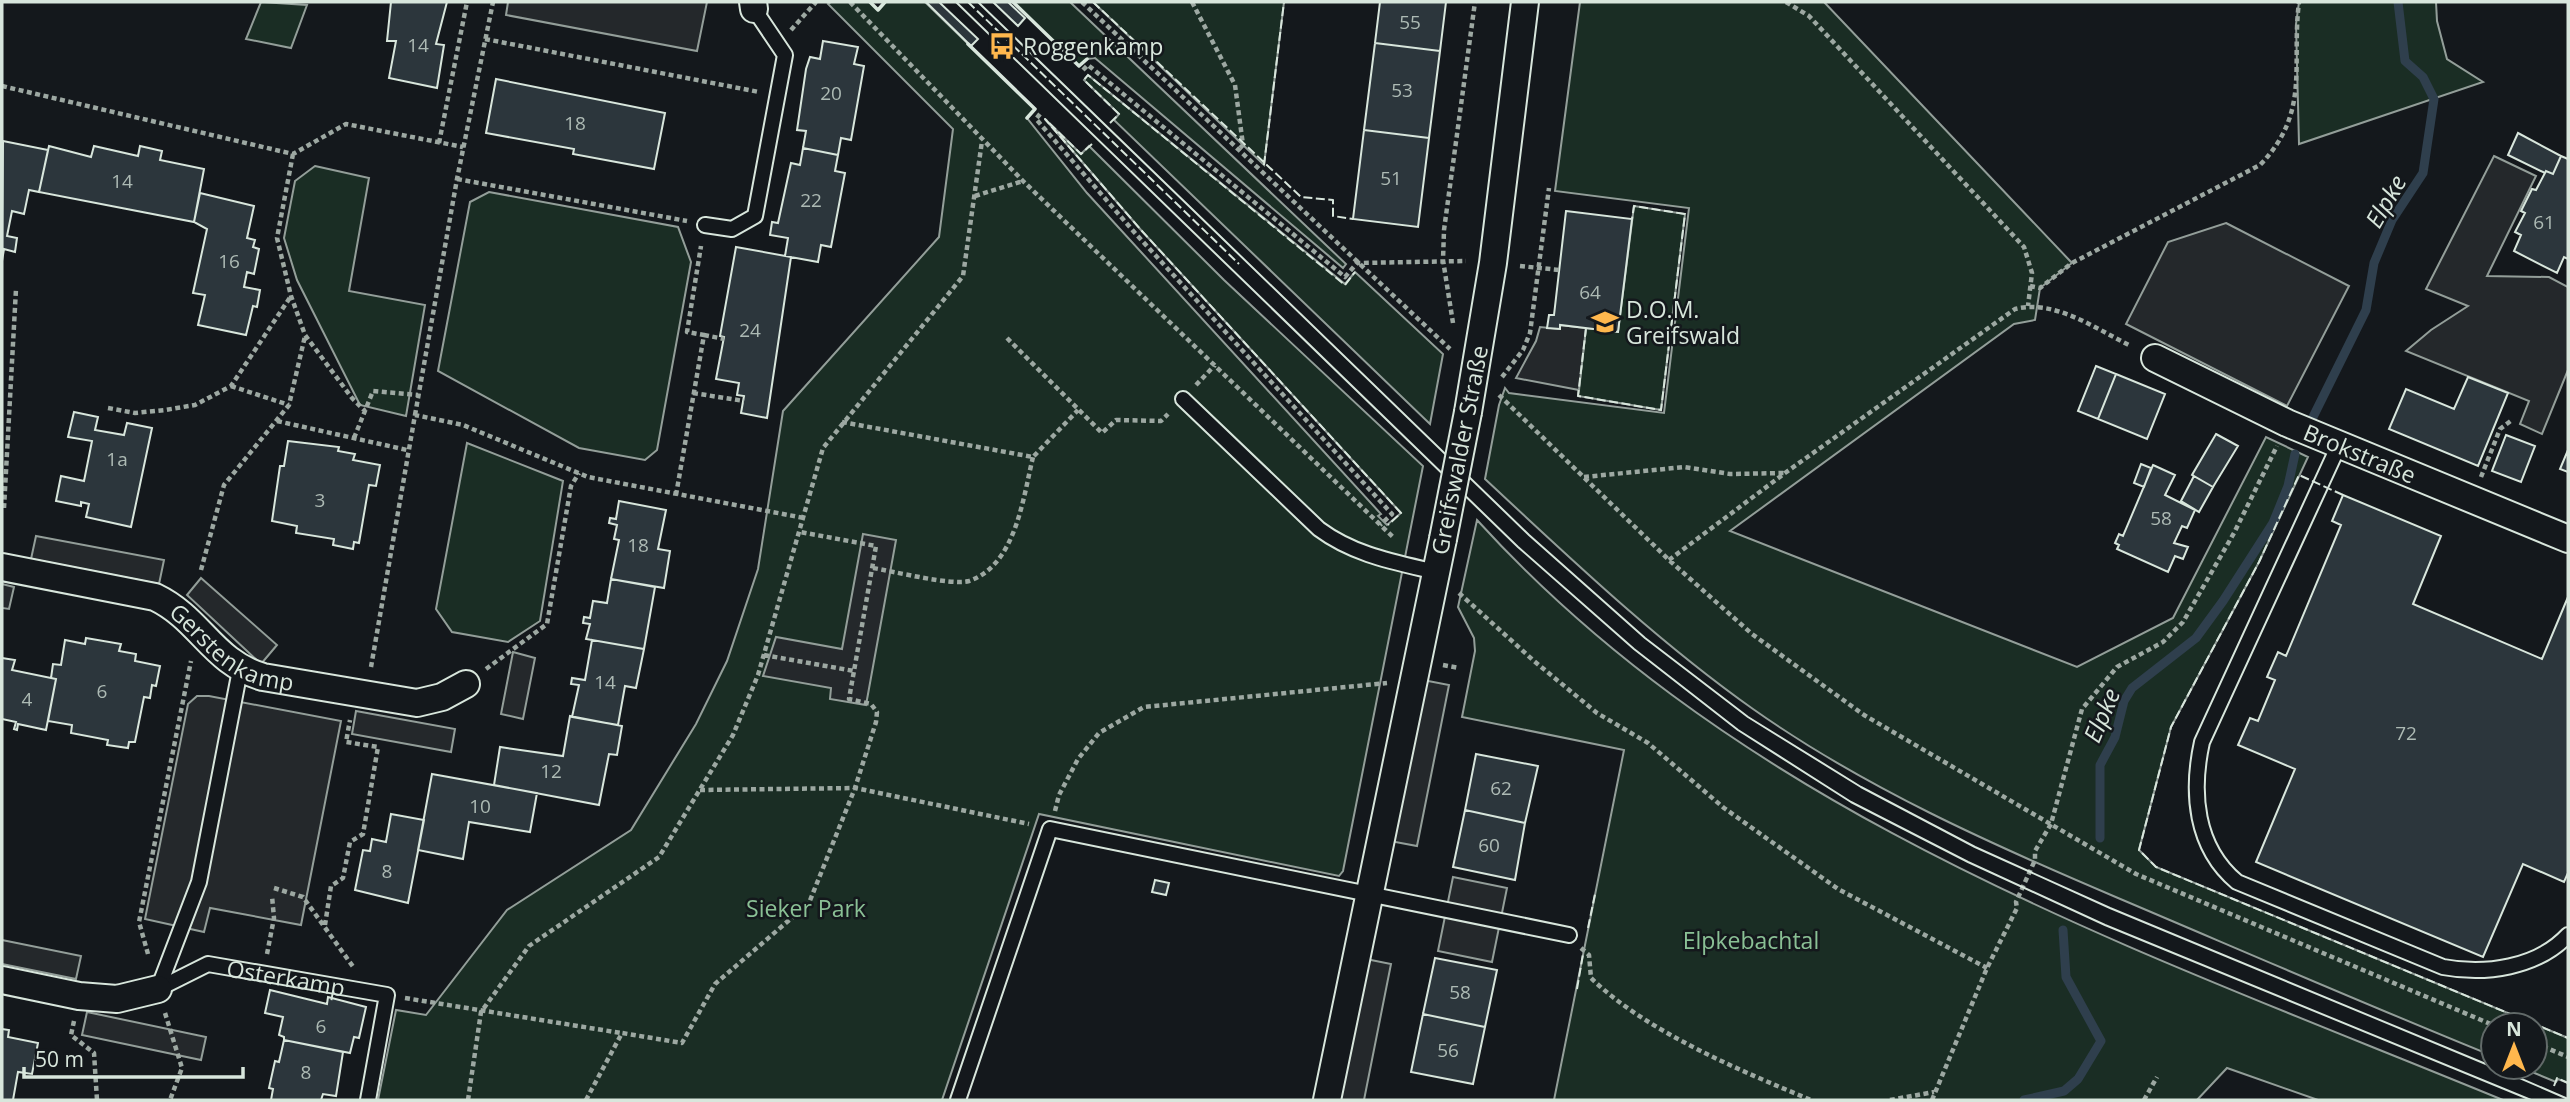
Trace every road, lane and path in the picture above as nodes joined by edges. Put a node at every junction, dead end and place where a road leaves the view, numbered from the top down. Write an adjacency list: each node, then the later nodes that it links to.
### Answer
1 (467, 2): 19 (path)
2 (493, 2): 12 (path)
3 (816, 2): 13 (path)
4 (850, 2): 18 (path)
5 (1082, 2): 21 (path)
6 (1192, 2): 21 (path)
7 (1475, 2): 28 (path)
8 (1525, 2): 30 (street, Greifswalder Straße)
9 (1786, 2): 33 (path)
10 (2299, 2): 33 (path)
11 (753, 6): 13 (lane)
12 (485, 39): 16 (path); 20 (path)
13 (785, 55): 16 (lane)
14 (1083, 70): 29 (path)
15 (2, 86): 22 (path)
16 (778, 96): 27 (lane)
17 (1040, 114): 72 (path)
18 (982, 140): 24 (path); 26 (path)
19 (439, 143): 20 (path); 22 (path)
20 (463, 147): 23 (path)
21 (1238, 150): 29 (path)
22 (293, 154): 35 (path)
23 (457, 179): 27 (path); 49 (path)
24 (1023, 181): 26 (path); 44 (path)
25 (1549, 188): 31 (path)
26 (975, 196): 59 (path)
27 (705, 225): 39 (path)
28 (1443, 260): 29 (path); 30 (path); 37 (path)
29 (1357, 263): 42 (path)
30 (1493, 263): 31 (path); 80 (street, Greifswalder Straße, bridge)
31 (1539, 268): 32 (path); 45 (path)
32 (1559, 270)
33 (2030, 286): 36 (path)
34 (16, 289): 70 (path)
35 (291, 296): 38 (path); 46 (path)
36 (2028, 306): 43 (path); 66 (path)
37 (1455, 332)
38 (305, 335): 52 (path); 55 (path)
39 (704, 335): 41 (path); 48 (path)
40 (1007, 338): 54 (path)
41 (724, 339)
42 (1459, 357)
43 (2155, 358): 60 (street, Brokstraße)
44 (1215, 365): 50 (path); 72 (path)
45 (1498, 380)
46 (232, 386): 52 (path); 53 (path)
47 (1491, 387): 67 (path)
48 (693, 393): 51 (path); 68 (path)
49 (418, 395): 55 (path); 56 (path)
50 (1182, 399): 54 (path); 80 (lane)
51 (744, 401)
52 (289, 405): 58 (path)
53 (108, 408)
54 (1078, 410): 64 (path)
55 (365, 411): 61 (path)
56 (415, 415): 63 (path); 65 (path)
57 (2512, 420): 69 (path)
58 (277, 421): 61 (path); 79 (path)
59 (842, 422): 64 (path); 71 (path)
60 (2287, 423): 62 (street, Brokstraße); 91 (path)
61 (354, 438): 63 (path)
62 (2339, 445): 69 (street, Brokstraße); 98 (lane)
63 (407, 450): 88 (path)
64 (1032, 457): 78 (path)
65 (579, 472): 68 (path); 87 (path)
66 (1785, 472): 67 (path); 76 (path)
67 (1583, 477): 76 (path)
68 (676, 495): 71 (path)
69 (2472, 499): 75 (street, Brokstraße)
70 (4, 508)
71 (804, 518): 73 (path)
72 (1380, 525): 74 (path)
73 (800, 532): 78 (path); 82 (path)
74 (1395, 539)
75 (2568, 539)
76 (1669, 560): 91 (path)
77 (2, 567): 81 (street, Gerstenkamp)
78 (873, 568): 86 (path)
79 (201, 570)
80 (1436, 572): 83 (street, Greifswalder Straße); 99 (path)
81 (198, 630): 85 (street, Gerstenkamp); 102 (path)
82 (764, 655): 86 (path); 90 (path)
83 (1417, 660): 84 (path); 92 (path); 94 (street, Greifswalder Straße)
84 (1459, 668)
85 (240, 670): 88 (street, Gerstenkamp); 102 (lane)
86 (853, 671): 89 (path)
87 (466, 684): 88 (street, Gerstenkamp)
88 (356, 692): 96 (path)
89 (855, 788): 90 (path); 92 (path); 108 (path)
90 (700, 790): 106 (path)
91 (2051, 824): 99 (path); 107 (path)
92 (1050, 829): 94 (lane); 118 (lane)
93 (274, 888): 96 (path)
94 (1369, 894): 97 (lane); 119 (street, Greifswalder Straße)
95 (272, 896): 100 (path)
96 (324, 925): 103 (path)
97 (1569, 935): 120 (path)
98 (2568, 935)
99 (1987, 968): 112 (path)
100 (262, 971): 102 (lane, Osterkamp); 103 (lane, Osterkamp)
101 (2, 980): 105 (street, Osterkamp)
102 (158, 989): 105 (street, Osterkamp); 114 (path)
103 (371, 992): 104 (lane, Osterkamp)
104 (387, 995): 106 (path); 115 (lane)
105 (79, 996): 113 (path)
106 (481, 1012): 108 (path); 116 (path)
107 (2479, 1019)
108 (622, 1033): 117 (path)
109 (2549, 1049): 110 (path)
110 (2568, 1056)
111 (2157, 1077): 123 (path)
112 (1934, 1093): 121 (path); 122 (path)
113 (97, 1100)
114 (170, 1100)
115 (368, 1100)
116 (468, 1100)
117 (586, 1100)
118 (958, 1100)
119 (1327, 1100)
120 (1811, 1100)
121 (1890, 1100)
122 (1932, 1100)
123 (2144, 1100)

